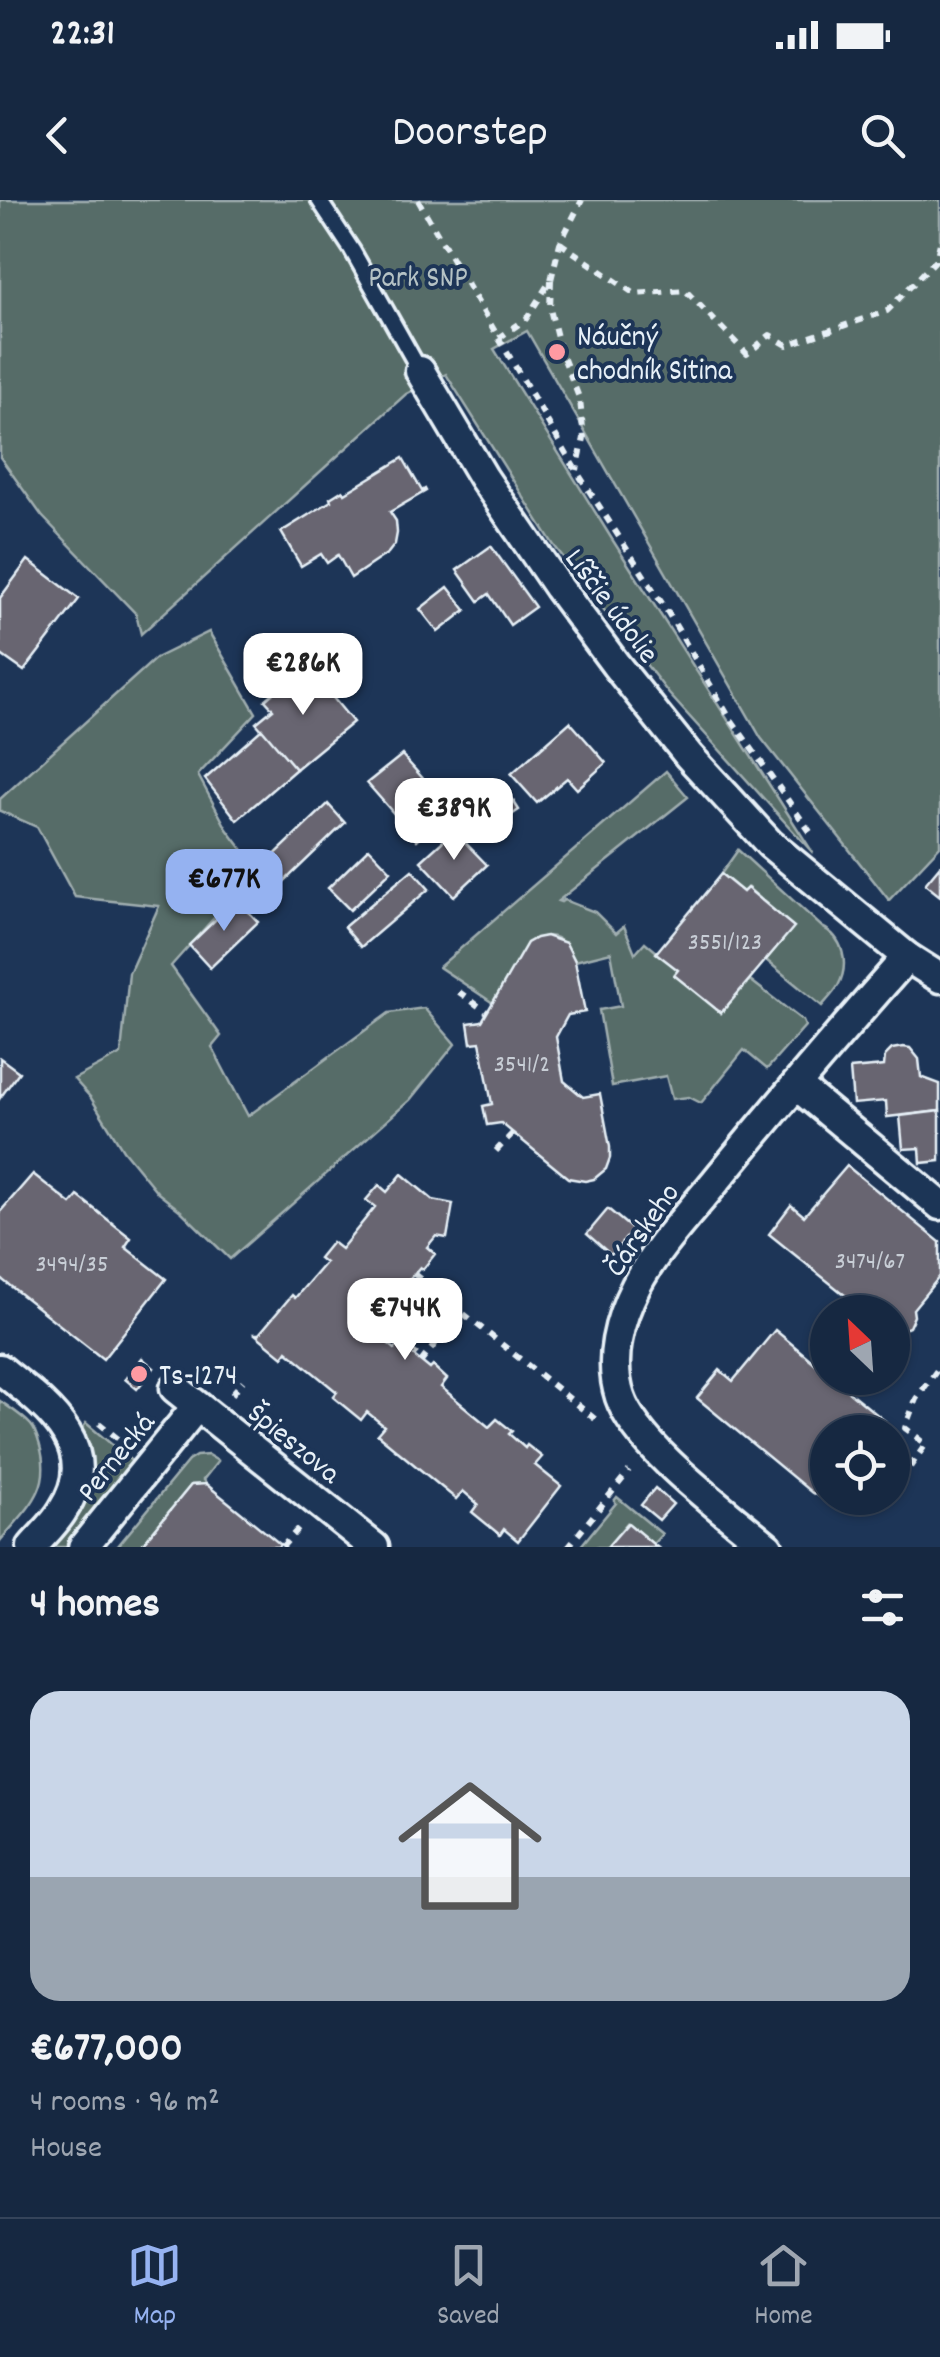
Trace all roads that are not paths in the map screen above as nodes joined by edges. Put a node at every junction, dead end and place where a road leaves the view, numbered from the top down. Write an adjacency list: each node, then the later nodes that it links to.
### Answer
1 (319, 200): 2 (lane, Líščie údolie)
2 (420, 371): 3 (street, Líščie údolie)
3 (907, 957): 4 (street, Líščie údolie); 5 (street, Čárskeho)
4 (940, 978)
5 (796, 1085): 6 (street); 12 (street, Čárskeho)
6 (940, 1205)
7 (0, 1369): 9 (street, Pernecká)
8 (186, 1397): 10 (street, Pernecká); 11 (street, Špieszova)
9 (32, 1547)
10 (83, 1547)
11 (374, 1547)
12 (768, 1547)

